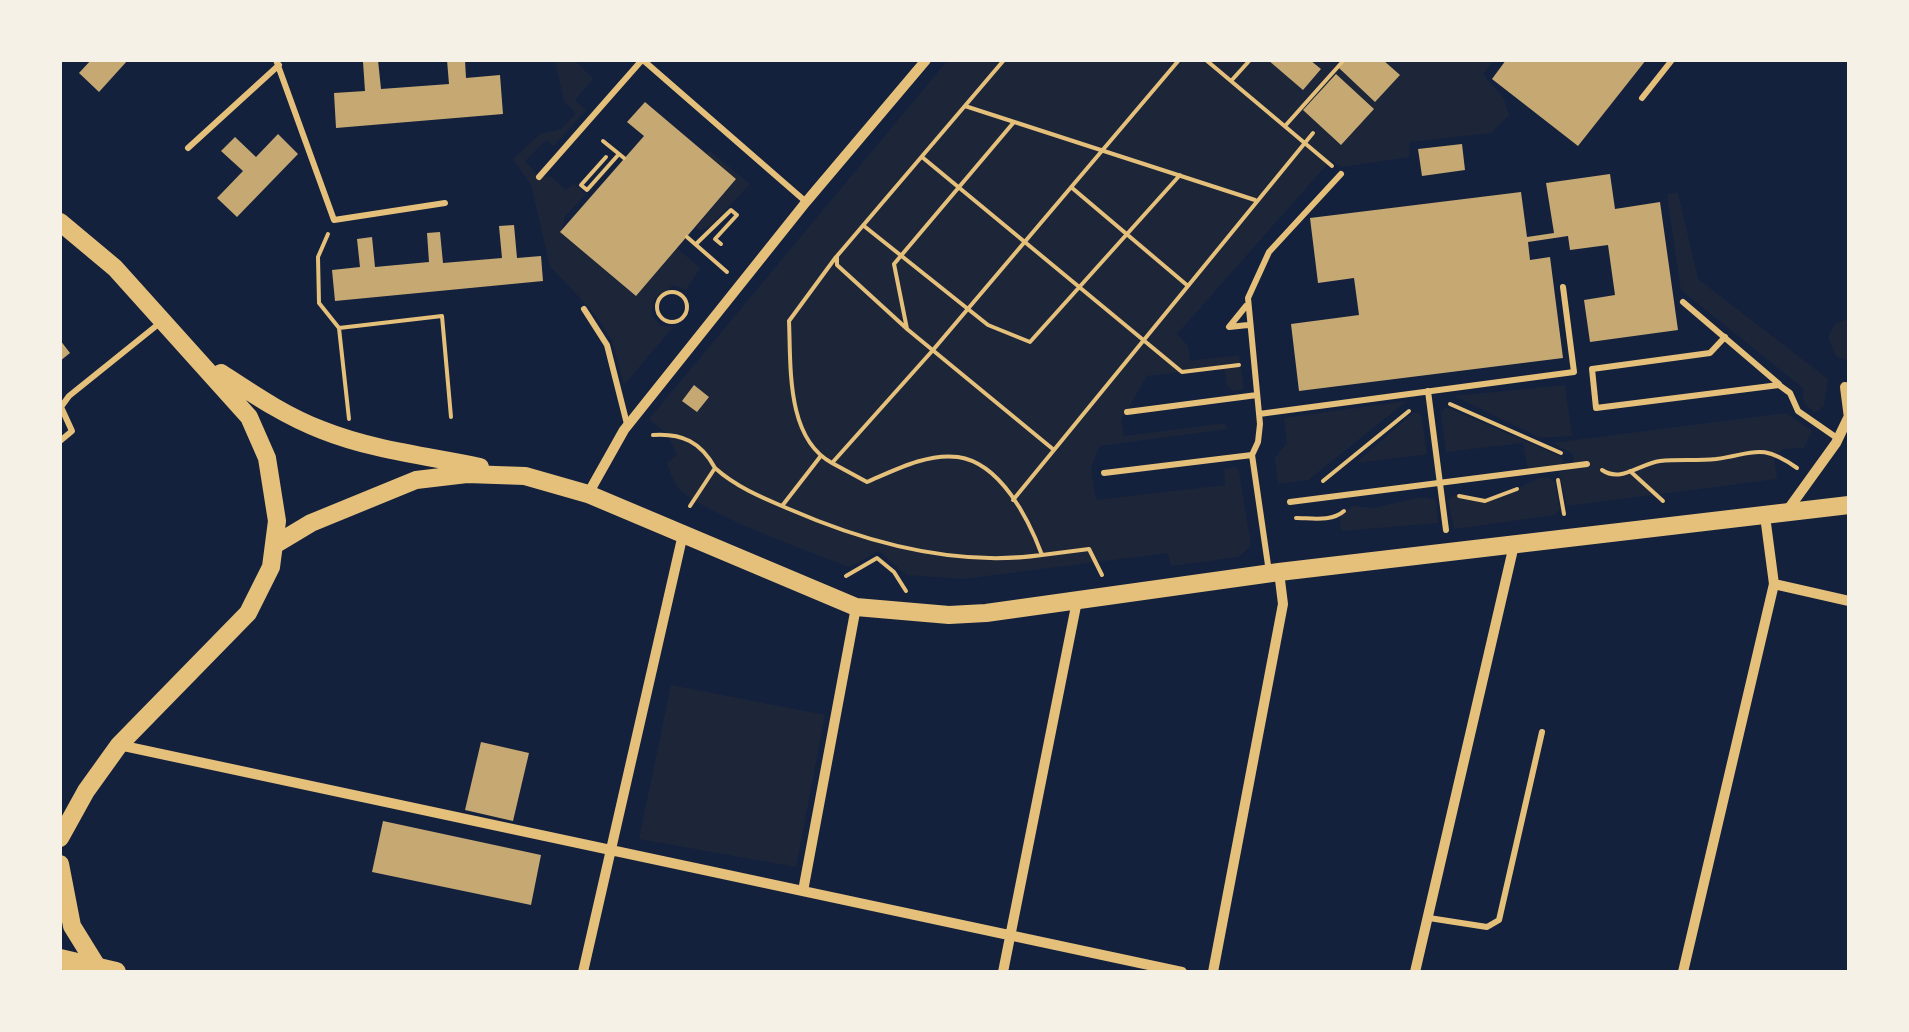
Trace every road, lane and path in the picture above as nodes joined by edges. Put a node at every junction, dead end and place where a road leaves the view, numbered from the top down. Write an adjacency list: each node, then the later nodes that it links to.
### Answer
1 (642, 60): 24 (lane); 28 (lane)
2 (926, 60): 28 (street)
3 (1004, 60): 12 (path)
4 (1178, 60): 19 (path)
5 (1206, 60): 10 (path)
6 (1250, 60): 10 (path)
7 (1344, 60): 14 (path)
8 (1672, 60): 11 (lane)
9 (278, 62): 18 (lane); 30 (lane)
10 (1232, 81): 14 (path)
11 (1642, 98)
12 (965, 106): 13 (path); 20 (path)
13 (1014, 122): 19 (path); 26 (path)
14 (1285, 126): 17 (path)
15 (1313, 133): 17 (path)
16 (603, 141): 21 (path)
17 (1305, 142): 22 (path); 27 (path)
18 (188, 148)
19 (1102, 150): 23 (path); 25 (path)
20 (922, 156): 26 (path); 32 (path)
21 (606, 157)
22 (1341, 174): 45 (lane)
23 (1180, 175): 27 (path); 33 (path)
24 (538, 176)
25 (1070, 187): 33 (path); 35 (path)
26 (959, 188): 35 (path); 39 (path)
27 (1258, 201): 42 (path)
28 (806, 202): 67 (street)
29 (445, 203): 30 (lane)
30 (334, 220): 51 (path)
31 (60, 222): 49 (main road)
32 (864, 226): 38 (path); 39 (path)
33 (1126, 234): 41 (path); 42 (path)
34 (688, 236): 36 (path)
35 (1024, 241): 41 (path); 46 (path)
36 (696, 244): 37 (path); 40 (path)
37 (721, 244)
38 (837, 256): 52 (path); 73 (path)
39 (902, 256): 46 (path); 52 (path)
40 (727, 272)
41 (1078, 286): 46 (path); 54 (path)
42 (1188, 286): 54 (path)
43 (1563, 287): 60 (lane)
44 (1683, 302): 53 (lane)
45 (1246, 306): 50 (lane); 50 (lane)
46 (967, 308): 55 (path)
47 (584, 309): 67 (lane)
48 (687, 310): 48 (path)
49 (164, 320): 56 (main road); 70 (lane)
50 (1248, 325): 61 (lane)
51 (339, 328): 65 (path); 66 (path)
52 (907, 329): 55 (path)
53 (1725, 337): 59 (lane); 59 (lane)
54 (1144, 340): 57 (path); 71 (path)
55 (933, 350): 71 (path); 74 (path)
56 (199, 358): 79 (main road); 93 (main road)
57 (1240, 364)
58 (1847, 382): 63 (street)
59 (1780, 385): 69 (lane)
60 (1428, 392): 64 (lane); 80 (lane)
61 (1257, 395): 62 (lane); 64 (lane)
62 (1126, 412)
63 (1849, 412): 69 (street)
64 (1259, 414): 72 (lane)
65 (451, 416)
66 (350, 421)
67 (628, 425): 81 (street)
68 (653, 436): 76 (path)
69 (1838, 439): 88 (street)
70 (60, 441)
71 (1054, 450): 82 (path)
72 (1252, 455): 78 (lane); 97 (lane)
73 (820, 457): 74 (path); 87 (path)
74 (832, 463): 82 (path)
75 (1587, 464): 80 (lane)
76 (716, 468): 86 (path); 87 (path)
77 (1630, 472): 83 (path)
78 (1104, 473)
79 (524, 476): 81 (main road); 93 (main road)
80 (1440, 484): 84 (lane); 90 (lane)
81 (588, 494): 91 (main road)
82 (1013, 500): 95 (path)
83 (1663, 501)
84 (1290, 502)
85 (1849, 505): 88 (main road)
86 (690, 506)
87 (782, 506): 92 (path)
88 (1785, 514): 89 (main road)
89 (1765, 516): 94 (main road); 100 (street)
90 (1446, 530)
91 (682, 534): 104 (main road); 108 (street)
92 (879, 543): 95 (path); 96 (path)
93 (276, 544): 106 (main road)
94 (1514, 545): 97 (main road); 111 (street)
95 (1042, 556): 99 (path)
96 (877, 558): 98 (path); 101 (path)
97 (1274, 573): 102 (main road); 118 (street)
98 (846, 576)
99 (1102, 576)
100 (1774, 584): 103 (street); 120 (street)
101 (906, 591)
102 (1077, 601): 104 (main road); 112 (street)
103 (1849, 601)
104 (856, 607): 110 (street)
105 (1542, 732): 111 (lane)
106 (119, 744): 107 (main road); 108 (street)
107 (60, 838)
108 (611, 850): 110 (street); 115 (street)
109 (60, 864): 114 (main road)
110 (803, 891): 112 (street)
111 (1427, 917): 119 (street)
112 (1010, 935): 116 (street); 117 (street)
113 (60, 959): 114 (main road)
114 (108, 970)
115 (583, 972)
116 (1003, 972)
117 (1182, 972)
118 (1214, 972)
119 (1414, 972)
120 (1683, 972)

